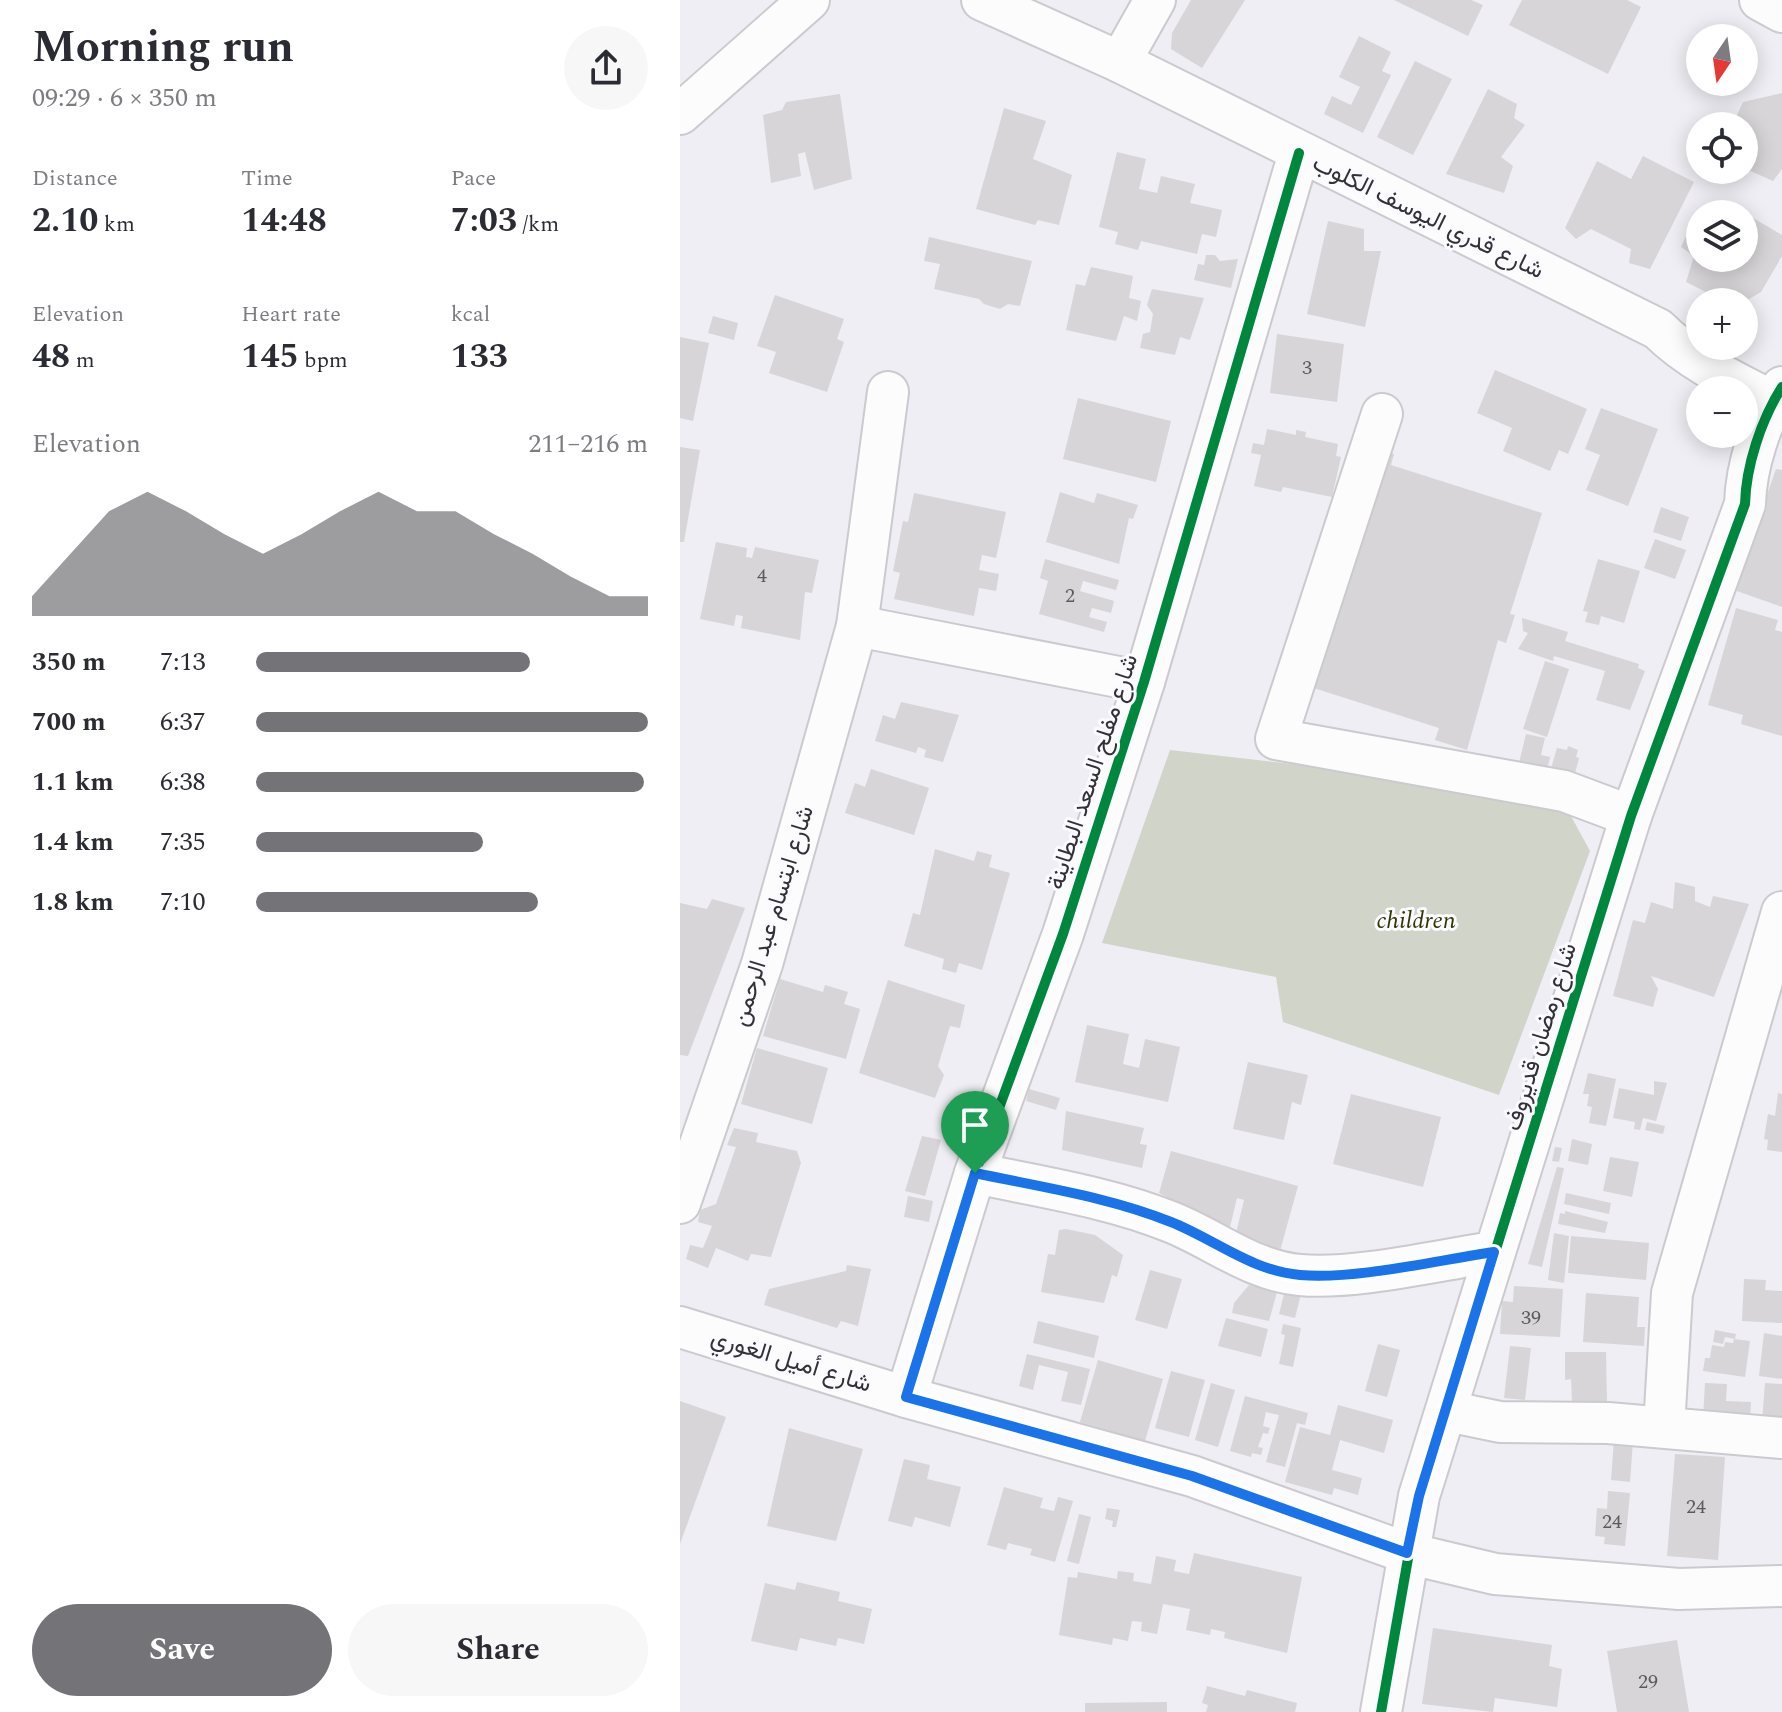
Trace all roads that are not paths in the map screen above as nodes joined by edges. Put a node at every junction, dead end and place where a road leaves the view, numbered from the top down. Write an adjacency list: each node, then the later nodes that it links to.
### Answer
1 (809, 0): 7 (street)
2 (982, 0): 6 (street, شارع قدري اليوسف الكلوب)
3 (1155, 0): 6 (street)
4 (1760, 0): 5 (street)
5 (1782, 12)
6 (1120, 62): 8 (street, شارع قدري اليوسف الكلوب)
7 (680, 114)
8 (1299, 153): 9 (street, شارع قدري اليوسف الكلوب); 16 (street, شارع مفلح السعد البطاينة)
9 (1658, 329): 10 (street, شارع قدري اليوسف الكلوب); 13 (street, شارع قدري اليوسف الكلوب)
10 (1686, 335)
11 (1728, 360): 13 (street)
12 (888, 392): 15 (street, شارع ابتسام عبد الرحمن)
13 (1780, 402): 17 (street, شارع رمضان قديروف)
14 (1382, 414): 17 (street)
15 (857, 626): 16 (street); 20 (street, شارع ابتسام عبد الرحمن)
16 (1144, 682): 19 (street, شارع مفلح السعد البطاينة)
17 (1631, 816): 21 (street, شارع رمضان قديروف)
18 (1782, 912): 25 (street)
19 (975, 1173): 21 (street); 23 (street, شارع مفلح السعد البطاينة)
20 (680, 1203)
21 (1494, 1252): 24 (street, شارع رمضان قديروف)
22 (680, 1327): 23 (street, شارع أميل الغوري)
23 (906, 1397): 27 (street, شارع أميل الغوري)
24 (1447, 1411): 25 (street); 27 (street, شارع رمضان قديروف)
25 (1664, 1427): 26 (street)
26 (1782, 1438)
27 (1407, 1553): 28 (street, شارع أميل الغوري); 29 (street, شارع رمضان قديروف)
28 (1782, 1586)
29 (1381, 1712)

